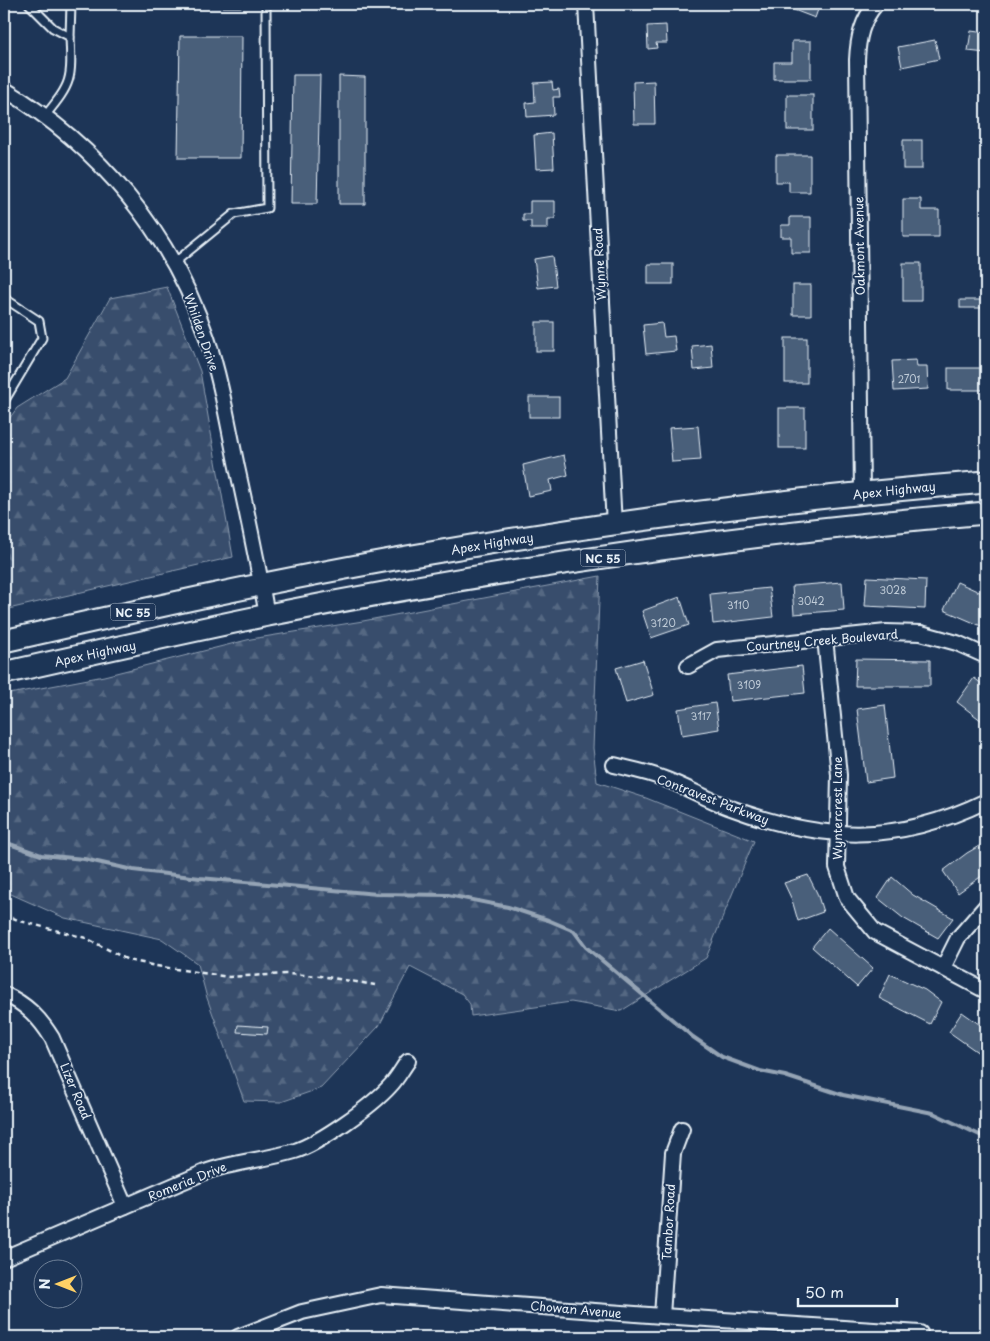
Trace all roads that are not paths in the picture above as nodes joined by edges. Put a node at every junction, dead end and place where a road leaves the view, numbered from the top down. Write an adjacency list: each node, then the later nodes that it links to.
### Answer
1 (29, 4): 6 (lane)
2 (71, 4): 6 (lane)
3 (266, 4): 9 (lane)
4 (586, 4): 15 (street, Wynne Road)
5 (876, 4): 13 (street, Oakmont Avenue)
6 (70, 37): 8 (lane)
7 (4, 88): 8 (street, Whilden Drive)
8 (45, 116): 9 (street, Whilden Drive)
9 (174, 263): 16 (street, Whilden Drive)
10 (4, 298): 11 (lane)
11 (5, 400)
12 (986, 482): 13 (main road, Apex Highway / NC 55)
13 (862, 493): 15 (main road, Apex Highway / NC 55)
14 (986, 513): 17 (main road, Apex Highway / NC 55)
15 (614, 525): 16 (main road, Apex Highway / NC 55)
16 (262, 585): 17 (street, Whilden Drive); 19 (main road, Apex Highway / NC 55)
17 (268, 616): 22 (main road, Apex Highway / NC 55)
18 (825, 638): 20 (street, Courtney Creek Boulevard); 21 (street, Courtney Creek Boulevard); 25 (street, Wyntercrest Lane)
19 (4, 641)
20 (986, 656)
21 (688, 666)
22 (4, 672)
23 (614, 764): 25 (street, Contravest Parkway)
24 (986, 801): 25 (street, Contravest Parkway)
25 (837, 835): 27 (street, Wyntercrest Lane)
26 (986, 906): 27 (street)
27 (943, 968): 28 (street, Wyntercrest Lane)
28 (986, 991)
29 (4, 994): 32 (street, Lizer Road)
30 (408, 1061): 32 (street, Romeria Drive)
31 (682, 1128): 34 (street, Tambor Road)
32 (125, 1206): 33 (street, Romeria Drive)
33 (4, 1258)
34 (662, 1316): 35 (street, Chowan Avenue); 36 (street, Chowan Avenue)
35 (920, 1333)
36 (238, 1337)

